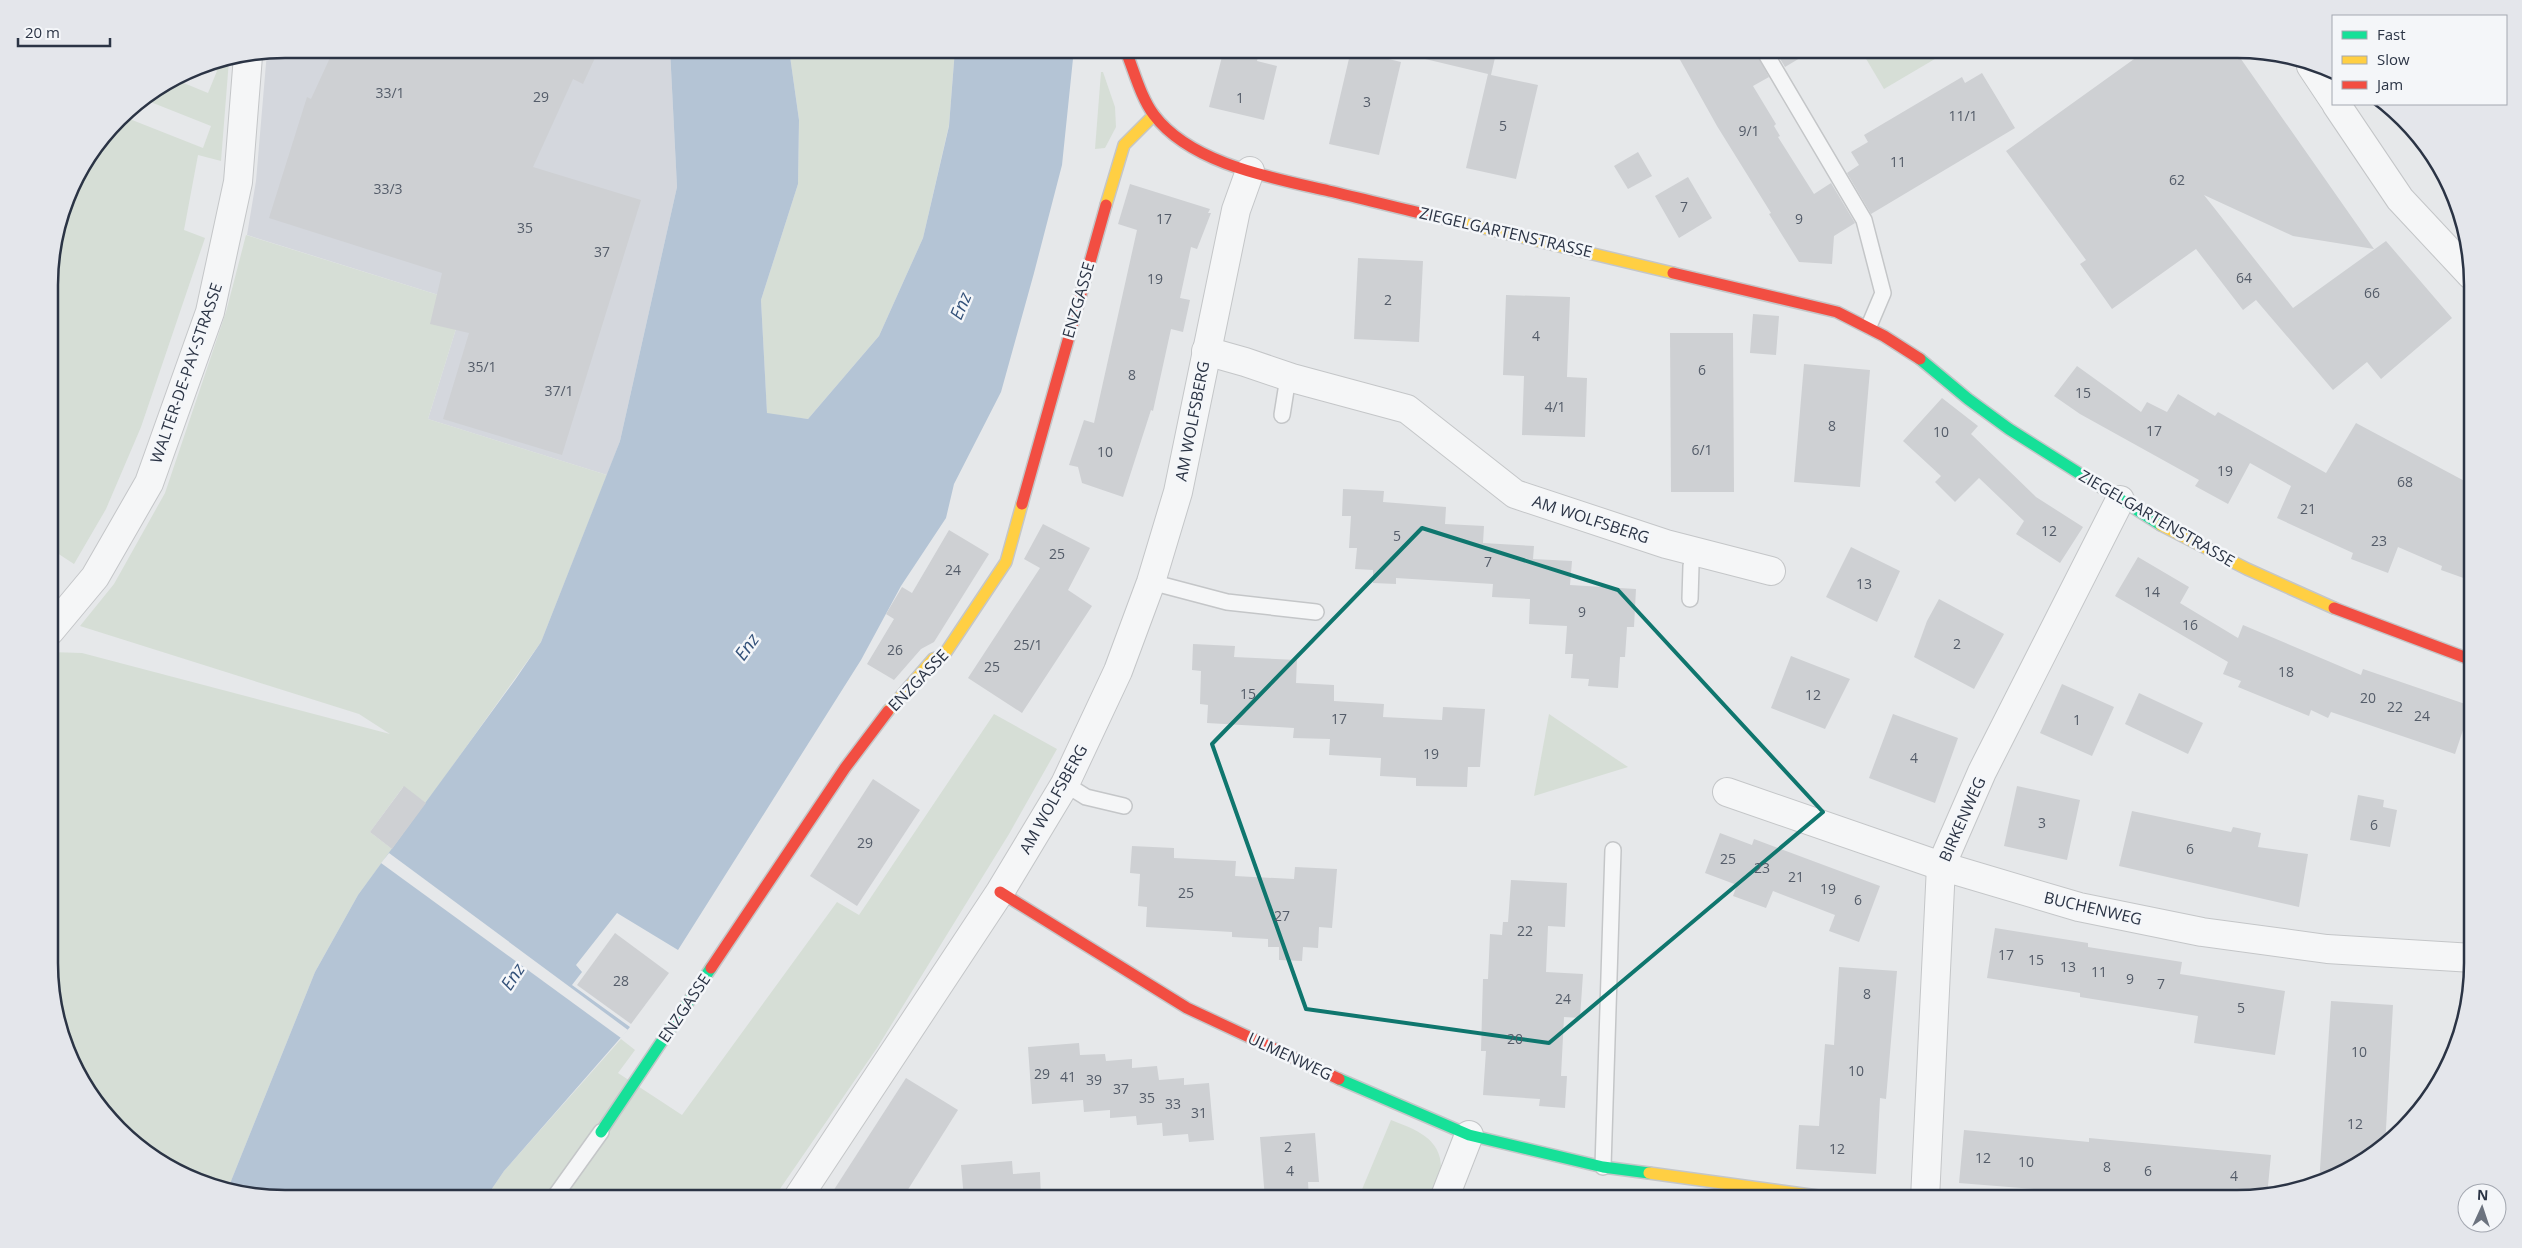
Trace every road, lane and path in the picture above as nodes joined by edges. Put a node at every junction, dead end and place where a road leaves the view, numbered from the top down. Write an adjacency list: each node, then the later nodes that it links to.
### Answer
1 (1129, 58): 7 (street)
2 (1768, 58): 10 (lane)
3 (248, 60): 20 (street, WALTER-DE-PAY-STRASSE)
4 (2314, 71): 5 (street)
5 (2332, 98)
6 (2337, 105): 9 (street)
7 (1154, 115): 8 (street, ZIEGELGARTENSTRASSE); 29 (street, ENZGASSE)
8 (1250, 171): 10 (street, ZIEGELGARTENSTRASSE); 11 (street, AM WOLFSBERG)
9 (2464, 267)
10 (1869, 326): 14 (street, ZIEGELGARTENSTRASSE)
11 (1206, 351): 12 (street, AM WOLFSBERG); 17 (street, AM WOLFSBERG)
12 (1292, 378): 13 (lane); 15 (street, AM WOLFSBERG)
13 (1282, 415)
14 (2120, 500): 21 (street, ZIEGELGARTENSTRASSE); 26 (street, BIRKENWEG)
15 (1696, 551): 16 (street, AM WOLFSBERG); 18 (lane)
16 (1771, 571)
17 (1150, 582): 19 (lane); 22 (street, AM WOLFSBERG)
18 (1690, 599)
19 (1316, 612)
20 (58, 626)
21 (2464, 657)
22 (1065, 784): 24 (lane); 27 (street, AM WOLFSBERG)
23 (1727, 792): 26 (street, BUCHENWEG)
24 (1124, 806)
25 (1614, 850): 31 (lane)
26 (1941, 866): 28 (street, BUCHENWEG); 36 (street, BIRKENWEG)
27 (1000, 892): 30 (street, ULMENWEG); 33 (street, AM WOLFSBERG)
28 (2464, 957)
29 (601, 1132): 32 (lane, ENZGASSE)
30 (1469, 1135): 31 (street, ULMENWEG); 34 (street)
31 (1603, 1168): 35 (street, ULMENWEG)
32 (559, 1190)
33 (803, 1190)
34 (1448, 1190)
35 (1771, 1190)
36 (1925, 1190)

